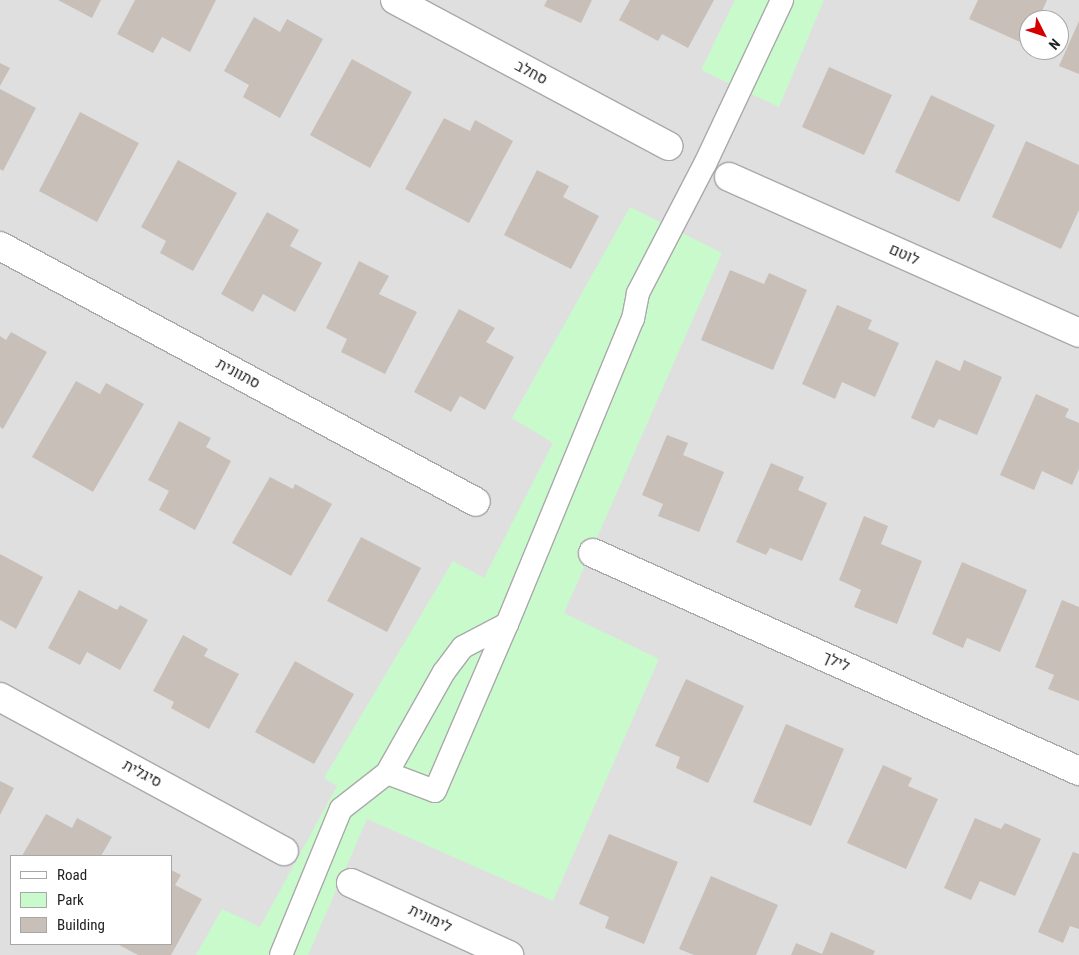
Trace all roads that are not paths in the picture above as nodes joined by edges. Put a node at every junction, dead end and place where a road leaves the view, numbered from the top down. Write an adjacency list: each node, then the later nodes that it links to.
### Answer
1 (395, 0): 3 (street, סחלב)
2 (782, 0): 9 (street)
3 (668, 146)
4 (730, 177): 6 (street, לוטם)
5 (0, 246): 7 (street, סתוונית)
6 (1079, 334)
7 (476, 502)
8 (593, 553): 11 (street, לילך)
9 (507, 624): 12 (street); 12 (street)
10 (0, 697): 13 (street, סיגלית)
11 (1079, 772)
12 (387, 773): 15 (street)
13 (284, 850)
14 (351, 883): 16 (street, לימונית)
15 (281, 955)
16 (509, 955)

